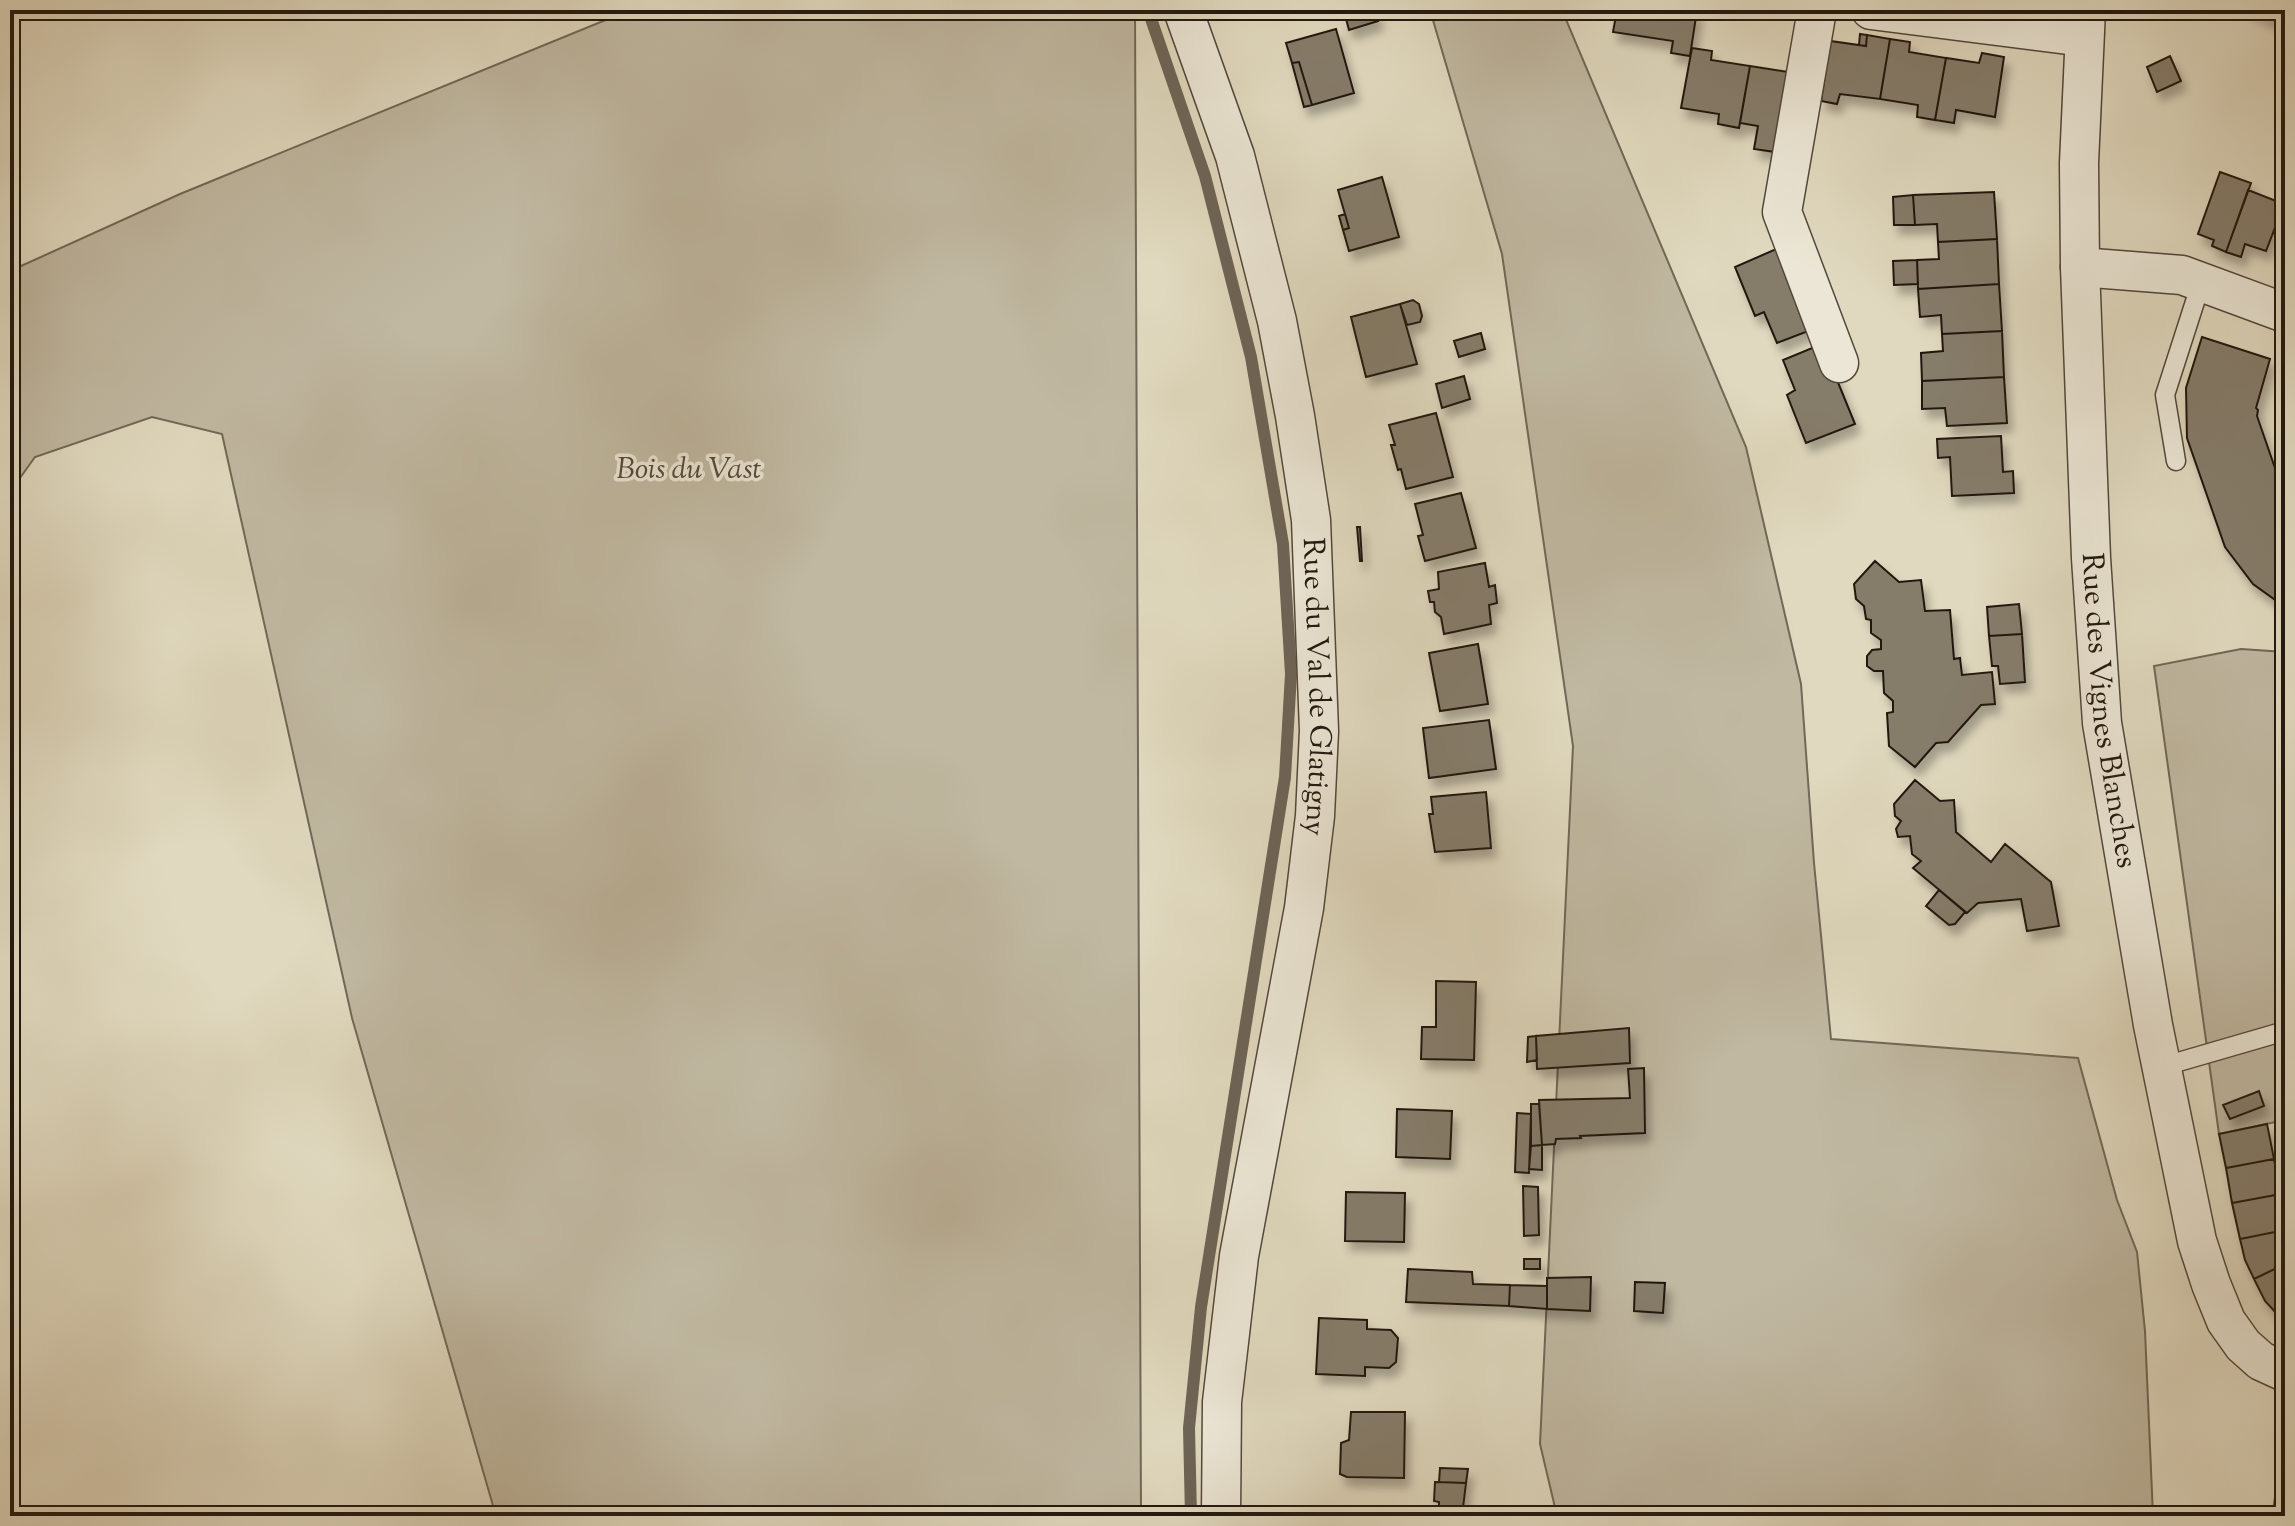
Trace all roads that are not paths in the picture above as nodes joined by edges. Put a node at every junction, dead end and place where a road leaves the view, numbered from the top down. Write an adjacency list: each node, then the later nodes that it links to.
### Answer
1 (1183, 10): 13 (street, Rue du Val de Glatigny)
2 (1817, 10): 8 (street)
3 (1871, 10): 4 (street)
4 (2085, 24): 5 (street, Rue des Vignes Blanches)
5 (2080, 267): 6 (street); 11 (street, Rue des Vignes Blanches)
6 (2201, 283): 7 (street); 9 (lane)
7 (2285, 313)
8 (1839, 363)
9 (2176, 461)
10 (2285, 1031): 11 (lane)
11 (2161, 1067): 12 (street, Rue des Vignes Blanches)
12 (2285, 1372)
13 (1221, 1516)

